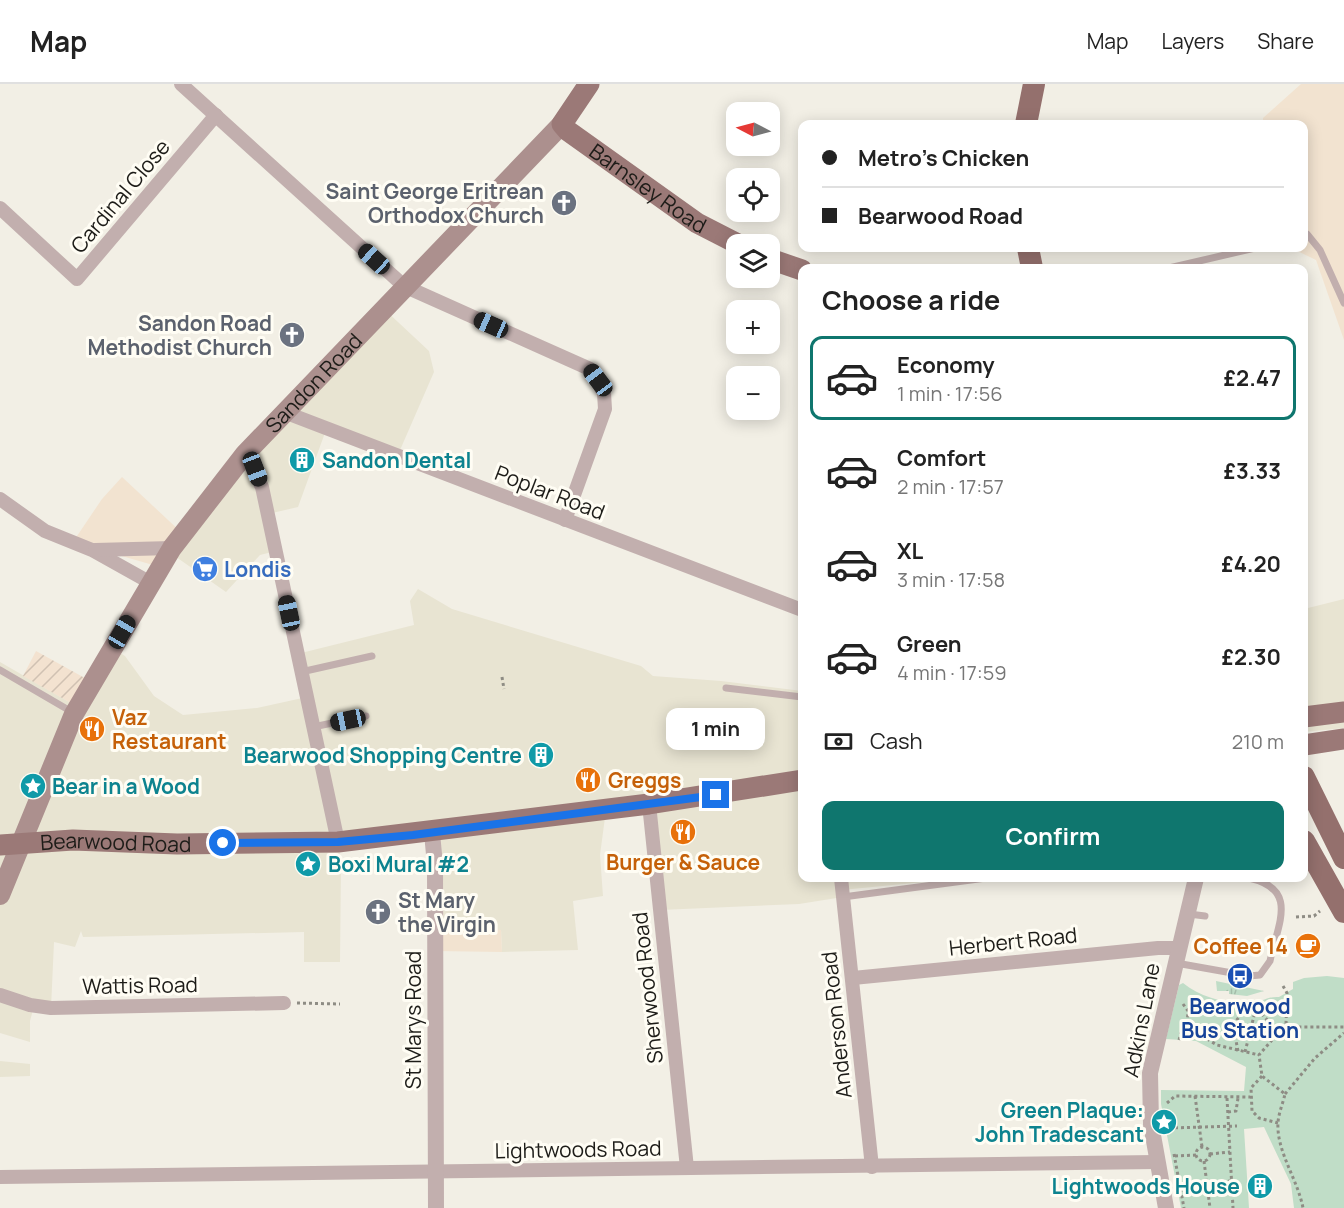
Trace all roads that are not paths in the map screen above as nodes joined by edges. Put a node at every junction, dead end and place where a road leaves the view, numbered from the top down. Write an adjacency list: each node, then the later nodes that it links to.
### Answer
1 (181, 84): 4 (street)
2 (589, 84): 6 (main road, Sandon Road)
3 (1034, 84): 5 (highway)
4 (216, 115): 7 (street, Cardinal Close); 14 (street)
5 (1027, 120)
6 (562, 124): 9 (main road, Barnsley Road); 14 (main road, Sandon Road)
7 (0, 207)
8 (1308, 235): 15 (lane)
9 (726, 238)
10 (1238, 252): 12 (lane)
11 (780, 262): 13 (main road)
12 (1186, 264)
13 (798, 269)
14 (404, 286): 16 (main road, Sandon Road); 19 (street)
15 (1344, 303)
16 (284, 412): 17 (main road, Sandon Road); 19 (street, Poplar Road)
17 (245, 454): 20 (main road, Sandon Road); 26 (street)
18 (0, 499): 21 (street)
19 (565, 520): 23 (street, Poplar Road)
20 (172, 548): 21 (street); 22 (main road, Sandon Road)
21 (92, 550): 22 (street)
22 (151, 583): 30 (main road, Sandon Road)
23 (798, 608)
24 (372, 656): 26 (lane)
25 (0, 670): 30 (lane)
26 (301, 672): 33 (street)
27 (726, 688): 28 (lane)
28 (798, 697)
29 (1344, 712): 32 (main road)
30 (74, 714): 41 (main road, Sandon Road)
31 (366, 716): 33 (lane)
32 (1308, 716)
33 (313, 727): 40 (street)
34 (1344, 739): 35 (main road)
35 (1308, 744)
36 (798, 781): 38 (main road, Bearwood Road)
37 (1308, 785): 43 (highway)
38 (649, 804): 39 (main road, Bearwood Road); 57 (street, Sherwood Road)
39 (432, 833): 40 (main road, Bearwood Road); 58 (street, St Marys Road)
40 (338, 842): 41 (main road, Bearwood Road)
41 (10, 844): 48 (main road, Sandon Road)
42 (1308, 850): 50 (highway)
43 (1344, 858)
44 (841, 882): 49 (street, Anderson Road)
45 (956, 882): 49 (lane)
46 (1196, 882): 51 (street, Adkins Lane)
47 (1263, 882): 51 (lane)
48 (0, 895)
49 (843, 897): 52 (street, Anderson Road)
50 (1344, 912)
51 (1176, 956): 52 (street, Herbert Road); 55 (street, Adkins Lane)
52 (853, 978): 56 (street, Anderson Road)
53 (0, 995): 54 (street, Wattis Road)
54 (284, 1003)
55 (1156, 1162): 56 (street, Lightwoods Road); 61 (street, Adkins Lane)
56 (872, 1167): 57 (street, Lightwoods Road)
57 (687, 1168): 58 (street, Lightwoods Road)
58 (436, 1171): 59 (street, Lightwoods Road); 60 (street, St Marys Road)
59 (0, 1177)
60 (436, 1208)
61 (1166, 1208)

